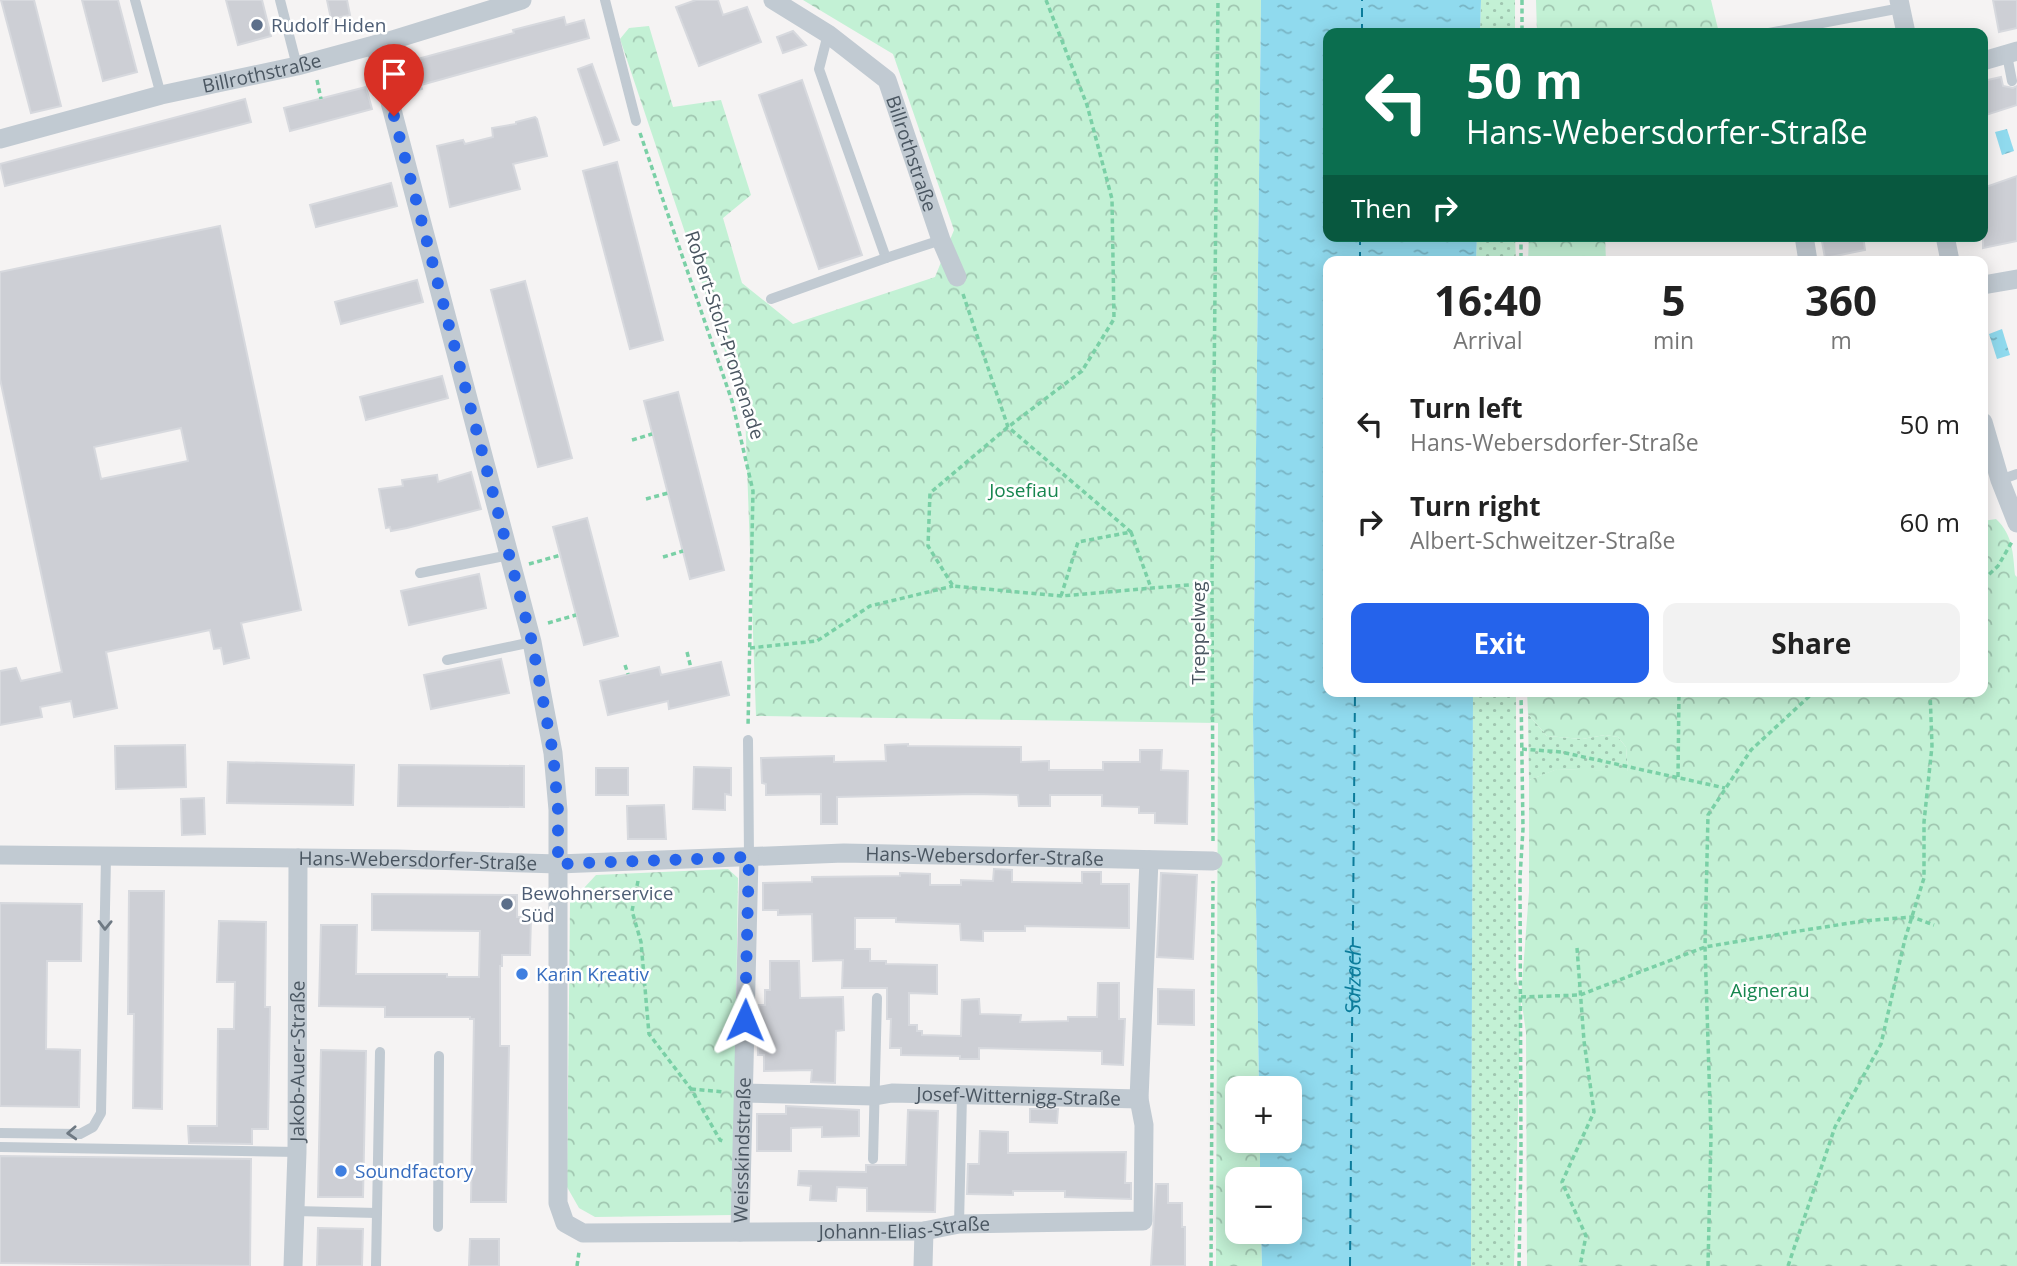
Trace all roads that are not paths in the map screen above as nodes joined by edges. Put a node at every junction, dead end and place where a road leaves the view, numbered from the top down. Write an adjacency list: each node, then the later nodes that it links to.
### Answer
1 (135, 0): 15 (lane)
2 (280, 0): 13 (lane)
3 (522, 0): 10 (street, Billrothstraße)
4 (605, 0): 16 (lane)
5 (773, 0): 9 (street, Billrothstraße)
6 (1900, 4): 7 (lane); 8 (street)
7 (1792, 28)
8 (1905, 28)
9 (828, 34): 18 (street, Billrothstraße); 19 (lane)
10 (375, 45): 13 (street, Billrothstraße); 27 (street)
11 (2012, 53): 12 (street); 14 (lane)
12 (1988, 60)
13 (297, 66): 15 (street, Billrothstraße)
14 (2012, 81)
15 (161, 95): 17 (street, Billrothstraße)
16 (636, 121)
17 (0, 139)
18 (941, 240): 19 (lane); 20 (street, Billrothstraße)
19 (886, 258): 23 (lane)
20 (957, 277)
21 (2017, 279): 22 (street)
22 (1988, 284)
23 (771, 299)
24 (1988, 433): 25 (street)
25 (2009, 477): 26 (street)
26 (2017, 523)
27 (511, 562): 28 (lane); 29 (street)
28 (420, 573)
29 (530, 636): 30 (lane); 38 (street)
30 (447, 660)
31 (748, 740): 34 (lane)
32 (0, 855): 33 (street, Hans-Webersdorfer-Straße)
33 (106, 857): 35 (street, Hans-Webersdorfer-Straße); 46 (lane, one-way to 46)
34 (749, 857): 36 (street, Hans-Webersdorfer-Straße); 38 (street, Hans-Webersdorfer-Straße); 42 (street, Weisskindstraße)
35 (298, 858): 38 (street, Hans-Webersdorfer-Straße); 48 (street, Jakob-Auer-Straße)
36 (1149, 860): 37 (street, Hans-Webersdorfer-Straße); 45 (street, Josef-Witternigg-Straße)
37 (1213, 861)
38 (558, 864): 55 (street, Johann-Elias-Straße)
39 (877, 999): 44 (lane)
40 (380, 1052): 51 (lane)
41 (439, 1056): 53 (lane)
42 (743, 1093): 44 (street, Josef-Witternigg-Straße); 55 (street, Weisskindstraße)
43 (962, 1095): 44 (street, Josef-Witternigg-Straße); 45 (street, Josef-Witternigg-Straße); 52 (lane)
44 (875, 1096): 49 (lane)
45 (1139, 1099): 52 (street, Johann-Elias-Straße)
46 (0, 1133)
47 (0, 1147): 48 (lane)
48 (297, 1152): 50 (street, Jakob-Auer-Straße)
49 (873, 1159)
50 (295, 1212): 51 (lane); 56 (street, Jakob-Auer-Straße)
51 (377, 1213): 57 (lane)
52 (959, 1224): 54 (street, Johann-Elias-Straße)
53 (438, 1227)
54 (924, 1231): 55 (street, Johann-Elias-Straße); 58 (street)
55 (740, 1232)
56 (293, 1266)
57 (376, 1266)
58 (923, 1266)

